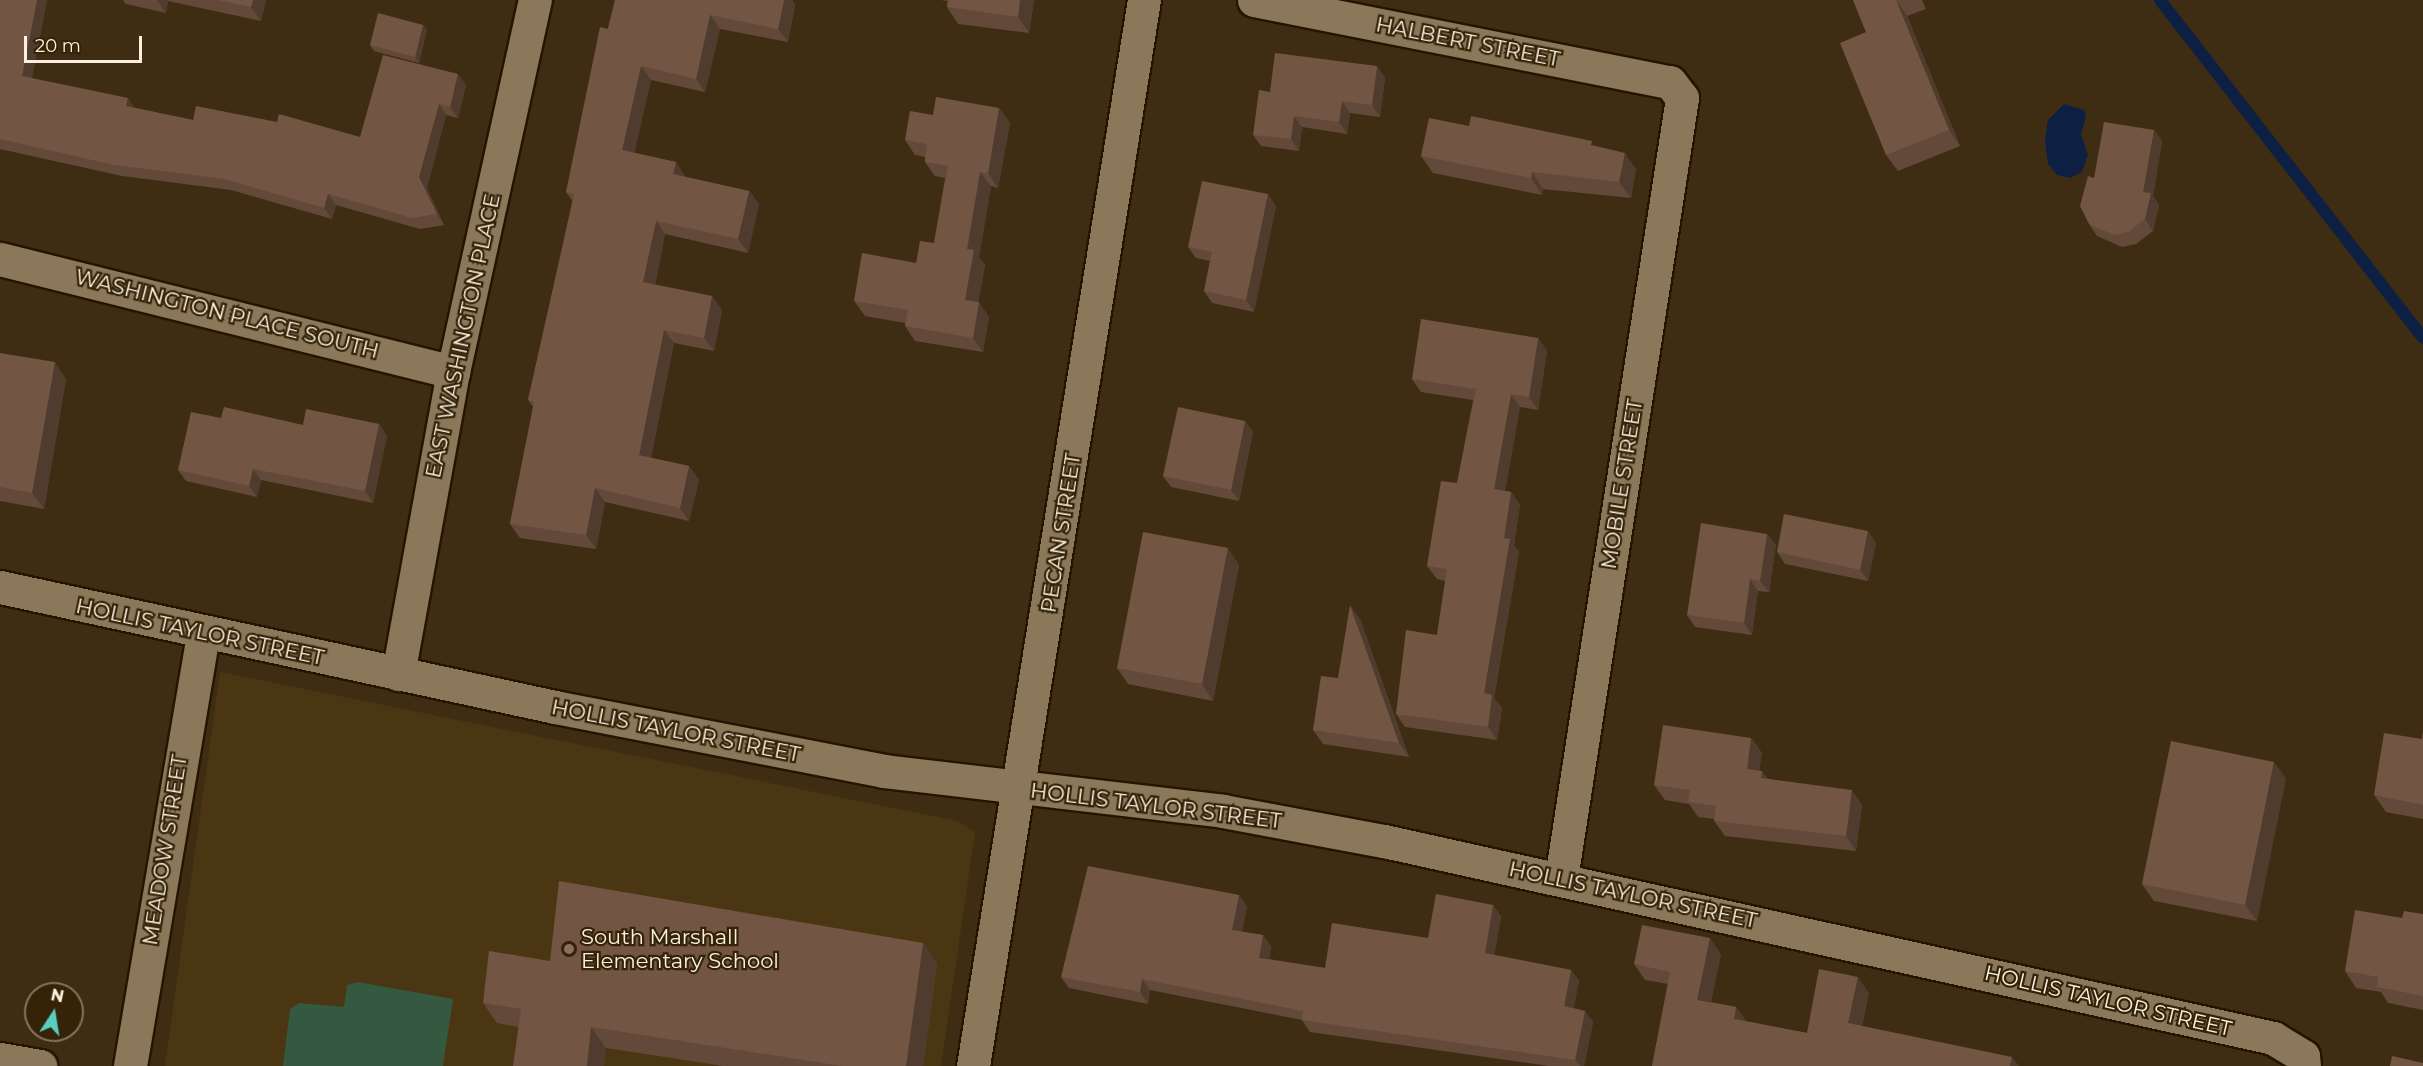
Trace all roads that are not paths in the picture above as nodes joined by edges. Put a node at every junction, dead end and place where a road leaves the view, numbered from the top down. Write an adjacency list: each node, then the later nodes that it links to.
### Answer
1 (535, 0): 6 (street, EAST WASHINGTON PLACE)
2 (1144, 0): 10 (street, PECAN STREET)
3 (1254, 0): 4 (street, HALBERT STREET)
4 (1678, 89): 11 (street, MOBILE STREET)
5 (0, 259): 6 (street, WASHINGTON PLACE SOUTH)
6 (453, 372): 9 (street, EAST WASHINGTON PLACE)
7 (0, 587): 8 (street, HOLLIS TAYLOR STREET)
8 (203, 634): 9 (street, HOLLIS TAYLOR STREET); 15 (street, MEADOW STREET)
9 (398, 674): 10 (street, HOLLIS TAYLOR STREET)
10 (1021, 790): 11 (street, HOLLIS TAYLOR STREET); 16 (street, PECAN STREET)
11 (1561, 879): 13 (street, HOLLIS TAYLOR STREET)
12 (0, 1059): 14 (street)
13 (2303, 1061)
14 (40, 1066)
15 (130, 1066)
16 (973, 1066)

